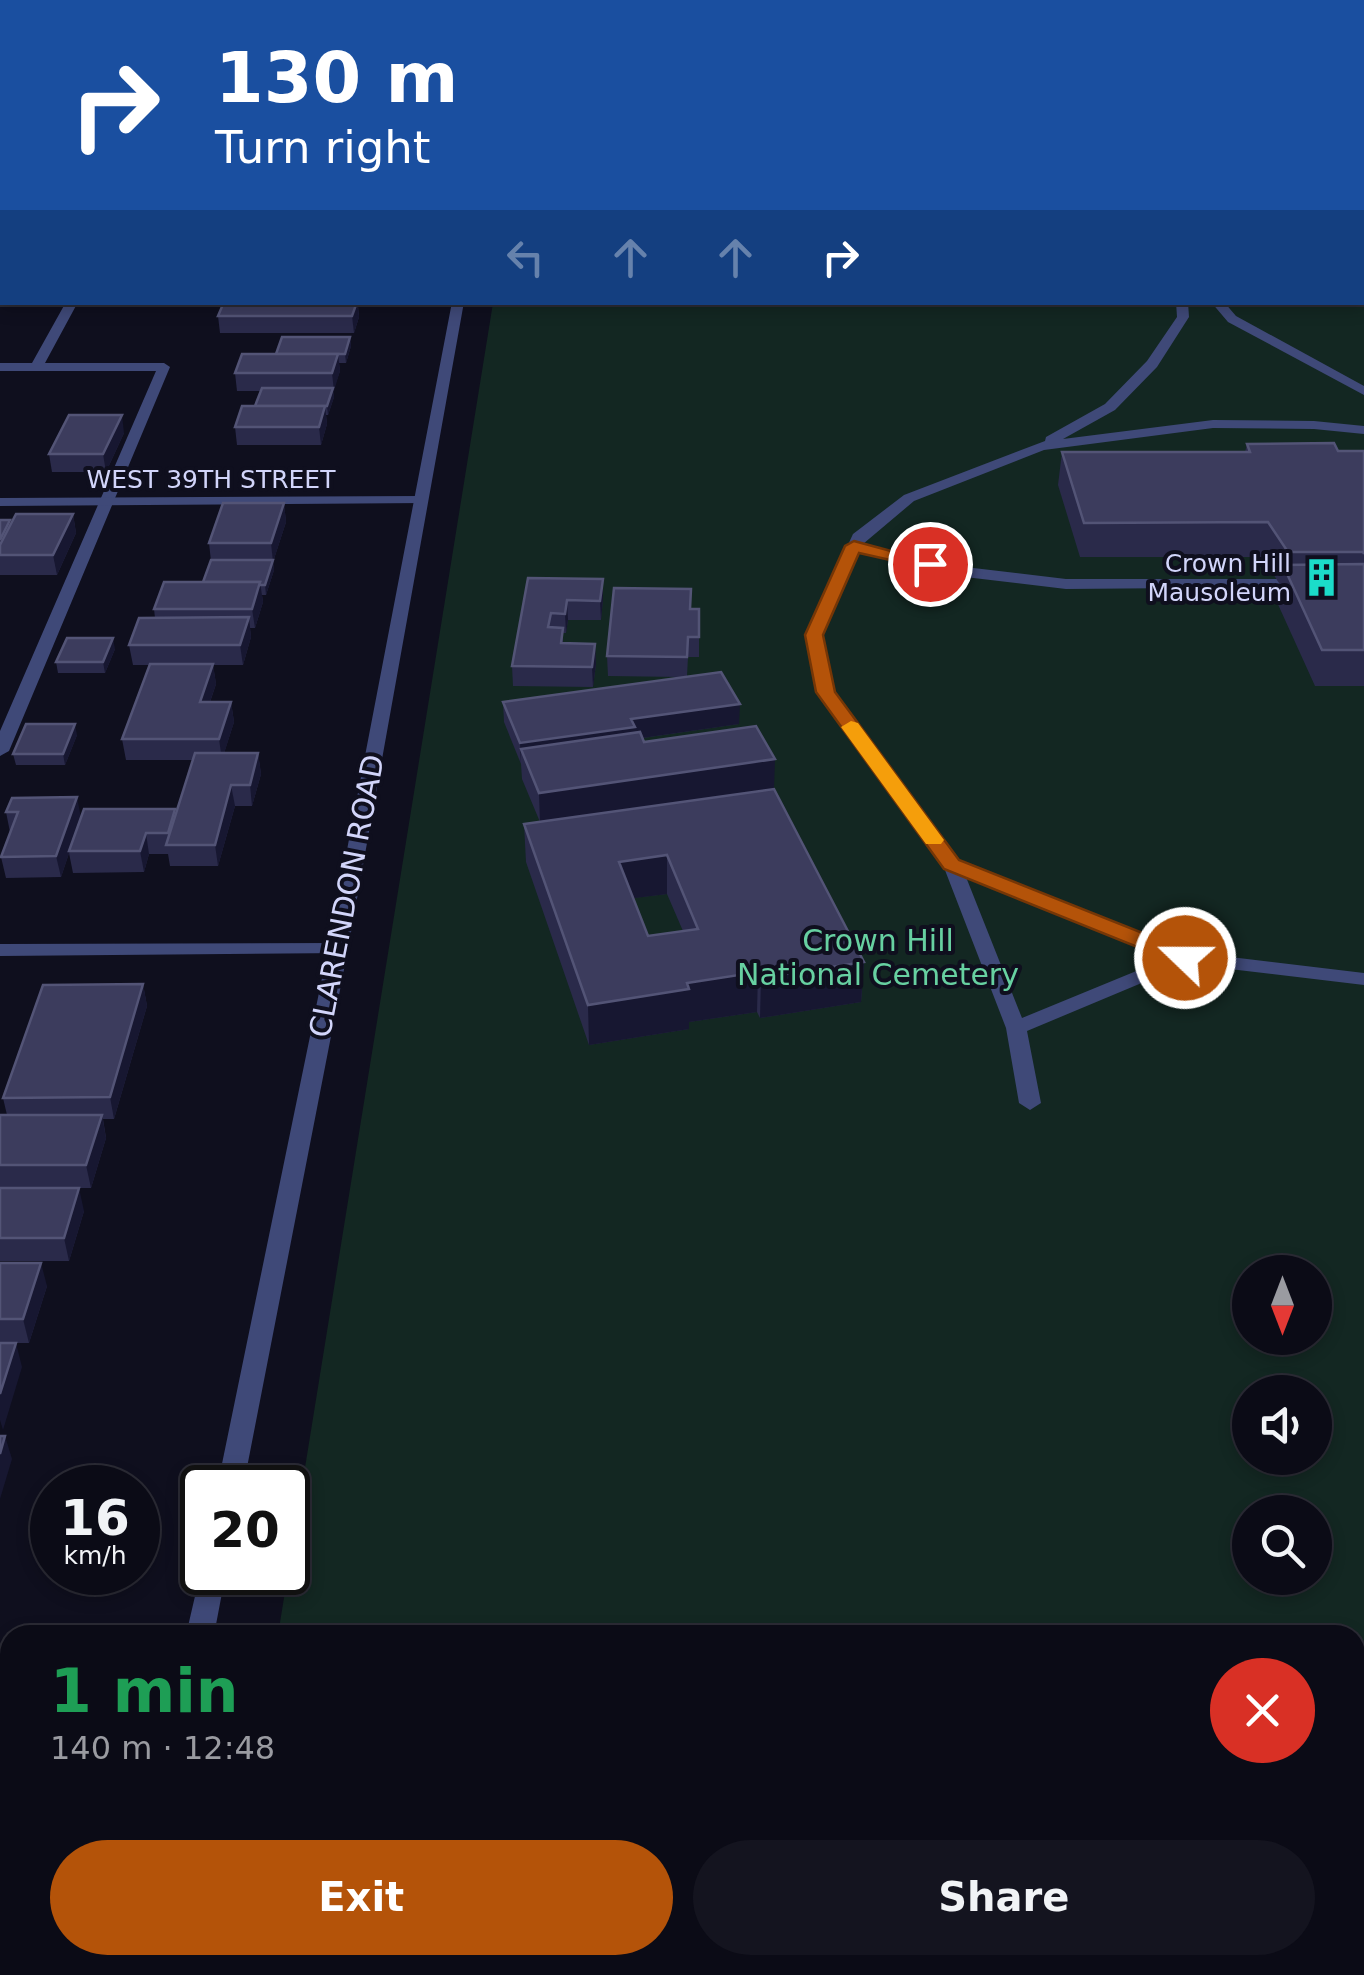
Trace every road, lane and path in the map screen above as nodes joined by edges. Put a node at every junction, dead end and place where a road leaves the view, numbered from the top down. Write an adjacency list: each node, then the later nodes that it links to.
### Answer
1 (70, 305): 6 (street)
2 (457, 305): 10 (street, CLARENDON ROAD)
3 (1182, 305): 9 (street)
4 (1220, 305): 7 (street)
5 (0, 367): 6 (street)
6 (36, 367): 12 (street)
7 (1364, 391)
8 (1364, 430): 9 (street)
9 (1041, 446): 13 (street)
10 (421, 500): 12 (street, WEST 39TH STREET); 17 (street, CLARENDON ROAD)
11 (0, 502): 12 (street, WEST 39TH STREET)
12 (107, 502): 15 (street)
13 (854, 546): 14 (street); 16 (street)
14 (1329, 584)
15 (0, 750)
16 (952, 865): 19 (street); 21 (street)
17 (338, 949): 18 (street); 23 (street, CLARENDON ROAD)
18 (0, 950)
19 (1185, 958): 20 (street); 21 (street)
20 (1364, 979)
21 (1016, 1028): 22 (street)
22 (1030, 1104)
23 (235, 1465)
24 (208, 1595): 25 (street)
25 (202, 1625)

